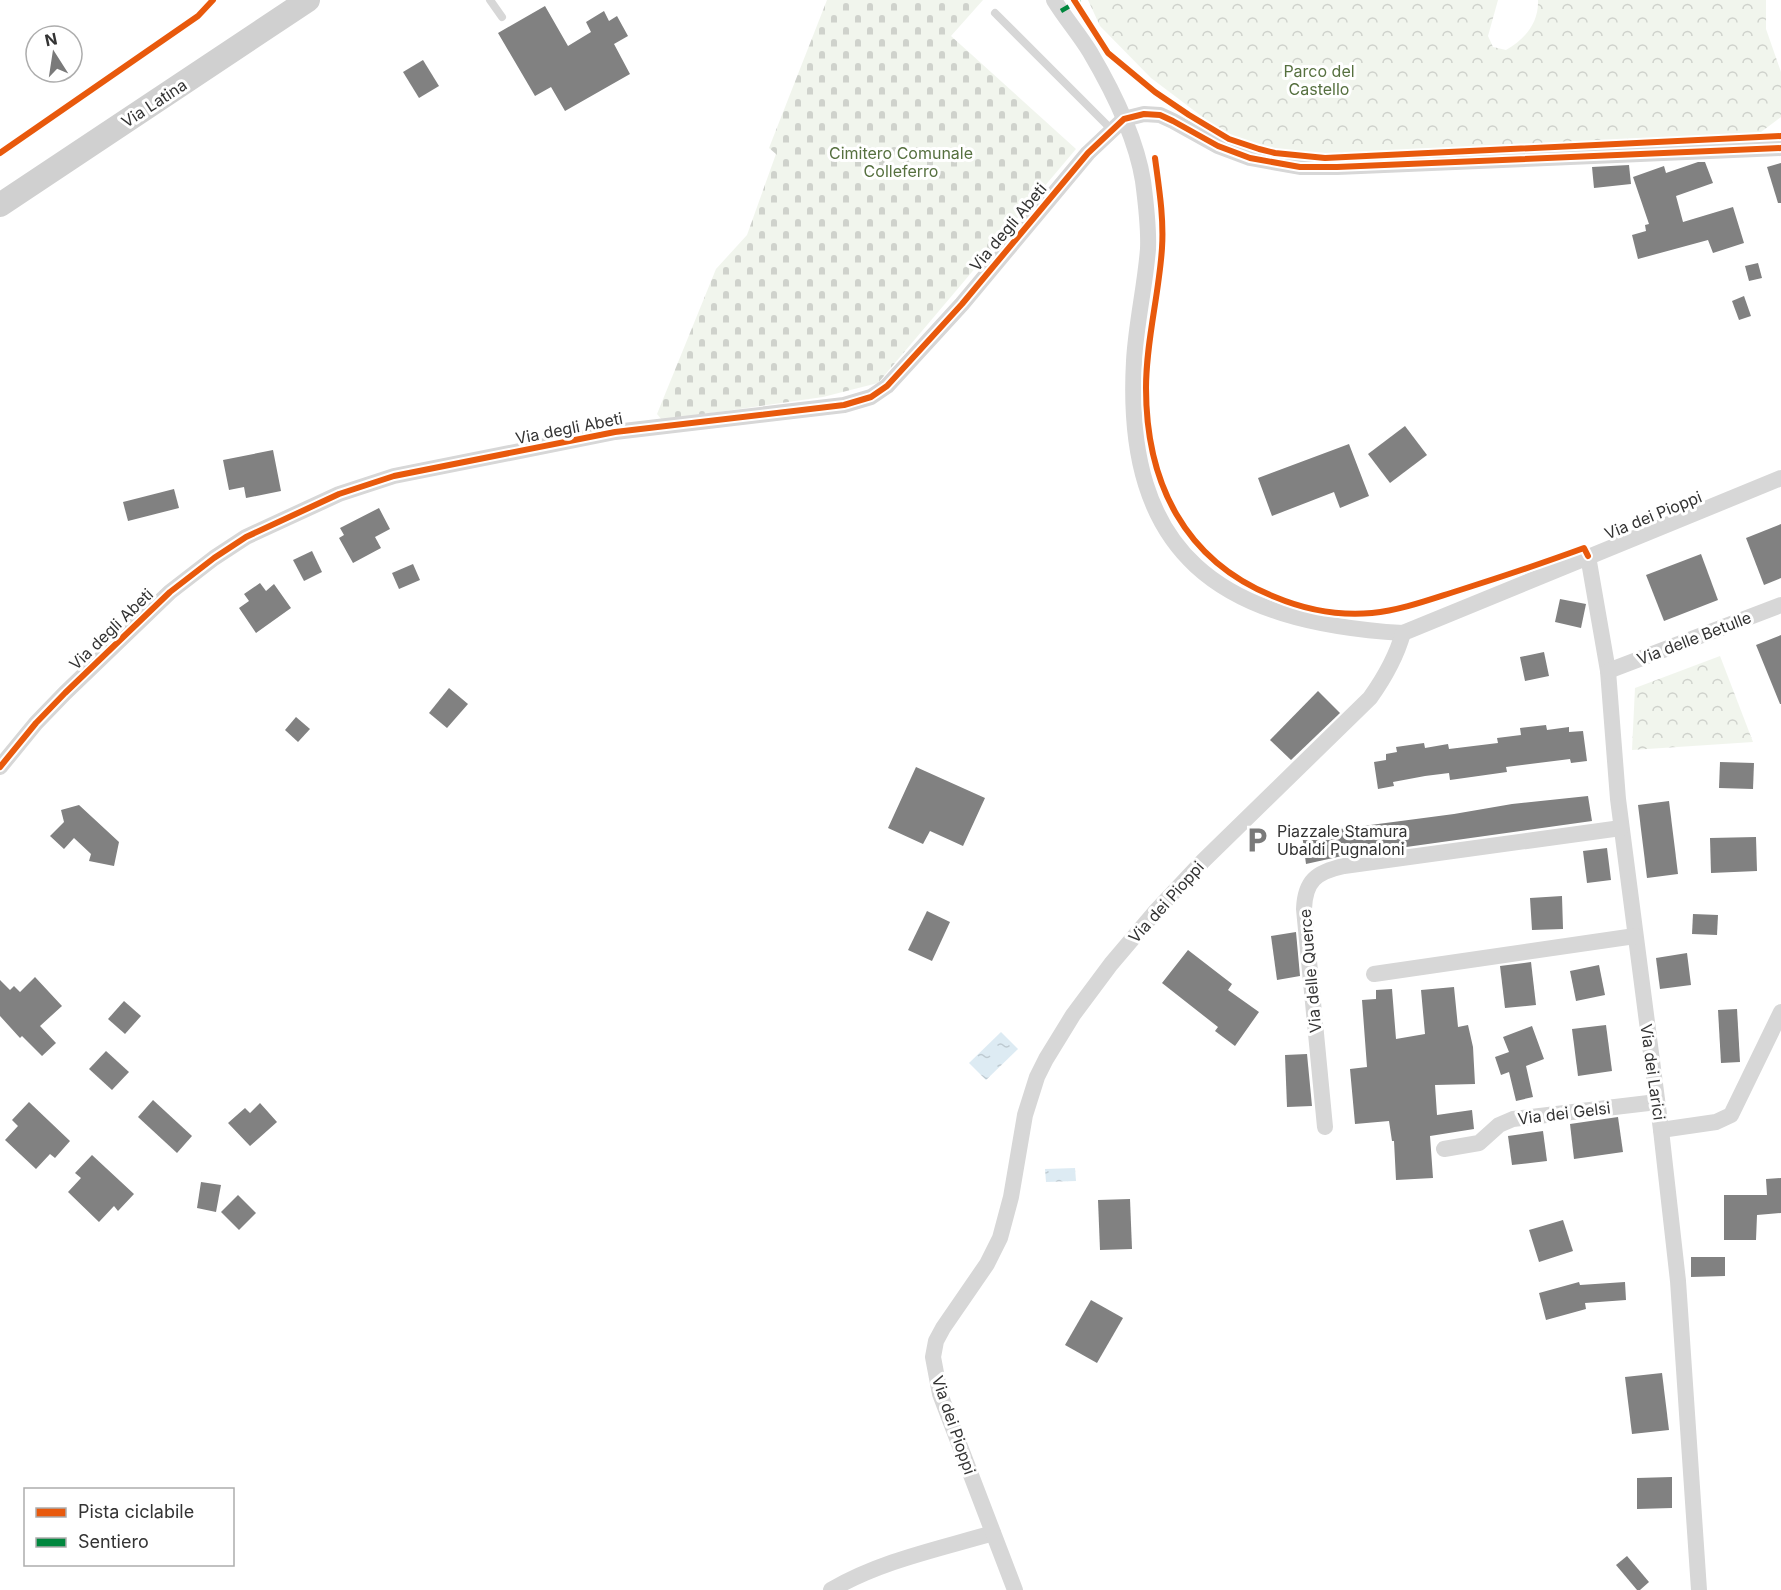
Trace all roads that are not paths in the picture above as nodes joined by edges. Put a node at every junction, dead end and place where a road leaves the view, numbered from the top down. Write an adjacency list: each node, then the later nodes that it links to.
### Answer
1 (308, 0): 8 (main road, Via Latina)
2 (490, 0): 5 (lane)
3 (1054, 0): 6 (street)
4 (995, 13): 6 (lane)
5 (502, 18)
6 (1118, 124): 7 (street); 12 (street); 14 (street, Via degli Abeti)
7 (1781, 148)
8 (0, 205)
9 (1781, 478): 10 (street, Via dei Pioppi)
10 (1588, 556): 12 (street, Via dei Pioppi); 13 (street, Via dei Larici)
11 (1781, 605): 13 (street, Via delle Betulle)
12 (1403, 633): 23 (street, Via dei Pioppi)
13 (1608, 671): 15 (street, Via dei Larici)
14 (0, 767)
15 (1622, 828): 16 (street, Via dei Larici); 20 (street, Via delle Querce)
16 (1635, 936): 17 (street); 19 (street, Via dei Larici)
17 (1374, 974)
18 (1781, 1012): 21 (street)
19 (1657, 1102): 21 (street, Via dei Larici); 22 (street, Via dei Gelsi)
20 (1324, 1127)
21 (1661, 1130): 26 (street, Via dei Larici)
22 (1444, 1149)
23 (993, 1533): 24 (street); 25 (street, Via dei Pioppi)
24 (831, 1590)
25 (1015, 1590)
26 (1699, 1590)

